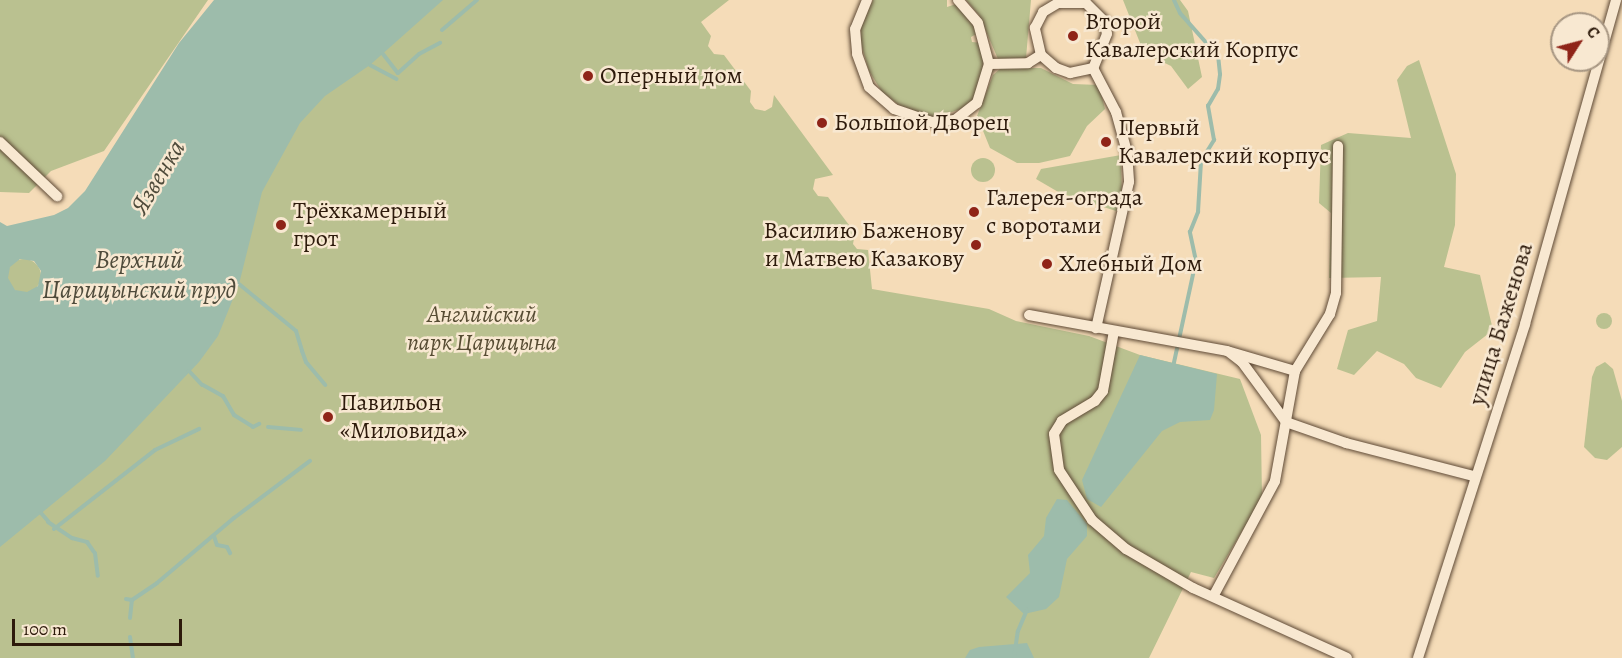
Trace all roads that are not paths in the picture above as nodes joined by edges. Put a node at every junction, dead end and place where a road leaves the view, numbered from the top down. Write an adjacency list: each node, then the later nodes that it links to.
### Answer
1 (867, 0): 6 (street)
2 (958, 0): 6 (street)
3 (1616, 0): 17 (street, улица Баженова)
4 (1044, 4): 5 (street); 7 (street)
5 (1041, 55): 6 (street); 7 (street)
6 (989, 64)
7 (1093, 68): 12 (street)
8 (0, 142): 10 (street)
9 (1338, 146): 15 (street)
10 (57, 196)
11 (1029, 315): 12 (street)
12 (1096, 328): 13 (street)
13 (1114, 332): 14 (street); 18 (street)
14 (1228, 351): 15 (street); 16 (street)
15 (1295, 371): 16 (street)
16 (1286, 422): 17 (street); 18 (street)
17 (1474, 476): 20 (street, улица Баженова)
18 (1214, 595): 19 (street)
19 (1347, 658)
20 (1418, 658)

